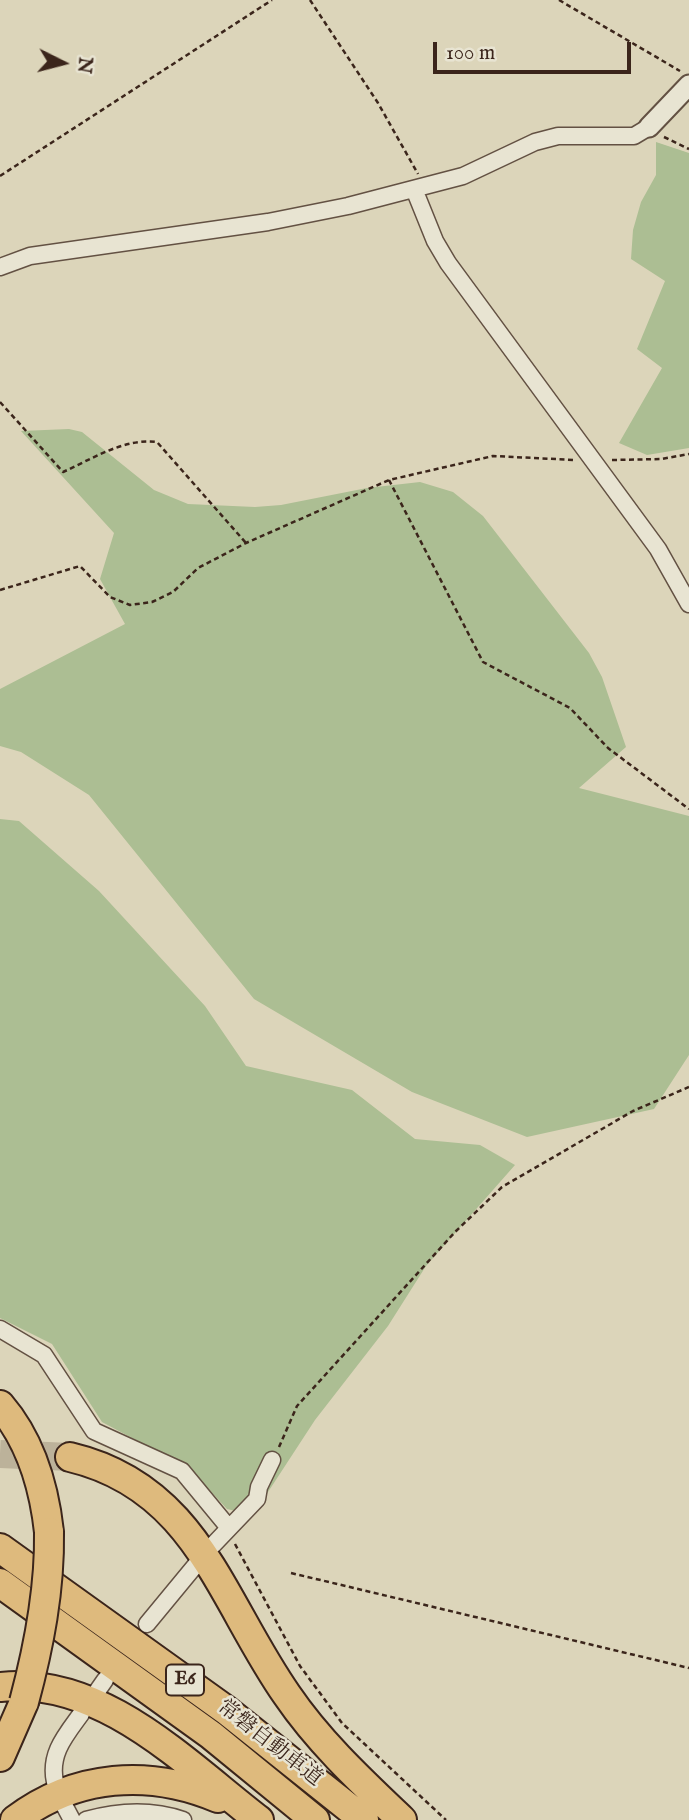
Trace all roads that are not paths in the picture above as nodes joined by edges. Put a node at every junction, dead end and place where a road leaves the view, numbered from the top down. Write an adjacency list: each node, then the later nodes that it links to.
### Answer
1 (689, 85): 2 (street)
2 (649, 127): 3 (street)
3 (419, 188): 4 (street); 5 (street)
4 (0, 267)
5 (689, 604)
6 (0, 1329): 10 (street)
7 (0, 1405): 18 (highway, bridge)
8 (70, 1457): 28 (highway)
9 (272, 1460): 10 (street)
10 (229, 1528): 11 (street)
11 (214, 1545)
12 (0, 1548): 27 (highway, 常磐自動車道 / E6)
13 (199, 1561): 15 (street)
14 (0, 1583): 26 (highway, 常磐自動車道 / E6)
15 (147, 1624)
16 (0, 1687): 21 (highway)
17 (81, 1714): 19 (street)
18 (0, 1757)
19 (55, 1782)
20 (64, 1805): 23 (street)
21 (256, 1817): 22 (highway)
22 (15, 1820)
23 (72, 1820)
24 (86, 1820): 25 (street)
25 (183, 1820)
26 (315, 1820)
27 (364, 1820)
28 (402, 1820)

